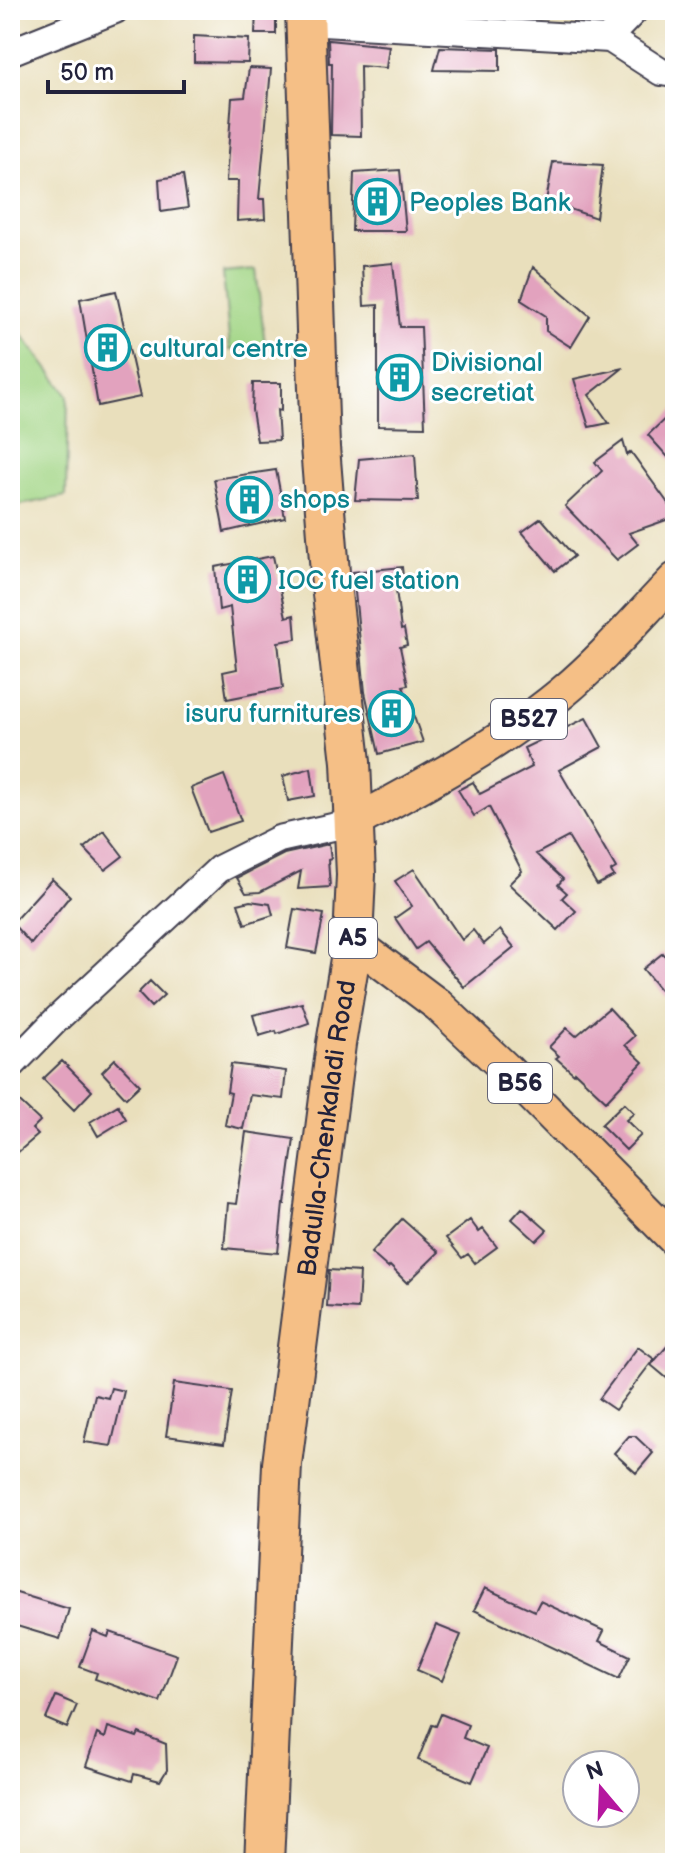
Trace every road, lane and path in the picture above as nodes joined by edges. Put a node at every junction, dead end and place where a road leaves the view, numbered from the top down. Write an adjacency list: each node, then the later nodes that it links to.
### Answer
1 (115, 10): 5 (street)
2 (635, 10): 4 (street)
3 (305, 16): 4 (street); 8 (highway, Badulla-Chenkaladi Road / A5)
4 (607, 39): 6 (street)
5 (10, 52)
6 (675, 74)
7 (675, 579): 8 (main road, B527)
8 (355, 822): 9 (highway, Badulla-Chenkaladi Road / A5); 10 (street)
9 (353, 941): 11 (main road, B56); 12 (highway, Badulla-Chenkaladi Road / A5)
10 (10, 1067)
11 (675, 1240)
12 (264, 1863)

